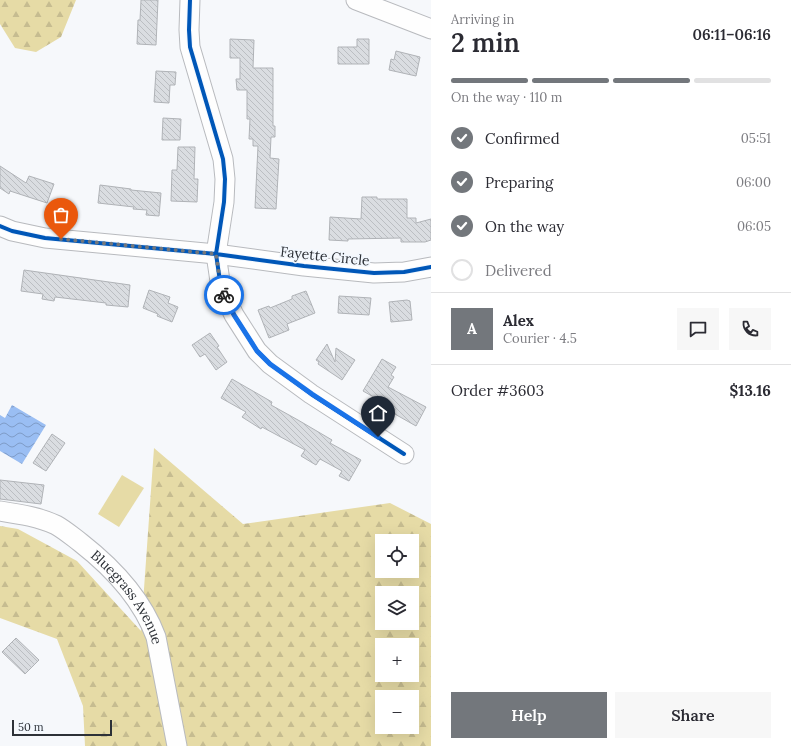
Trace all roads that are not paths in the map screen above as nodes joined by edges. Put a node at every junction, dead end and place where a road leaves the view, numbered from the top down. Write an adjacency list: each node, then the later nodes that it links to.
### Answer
1 (190, 0): 5 (street)
2 (356, 0): 3 (street)
3 (431, 29)
4 (0, 226): 5 (street, Fayette Circle)
5 (216, 254): 6 (street, Fayette Circle); 7 (street)
6 (431, 267)
7 (404, 454)
8 (0, 512): 9 (street, Bluegrass Avenue)
9 (177, 746)

